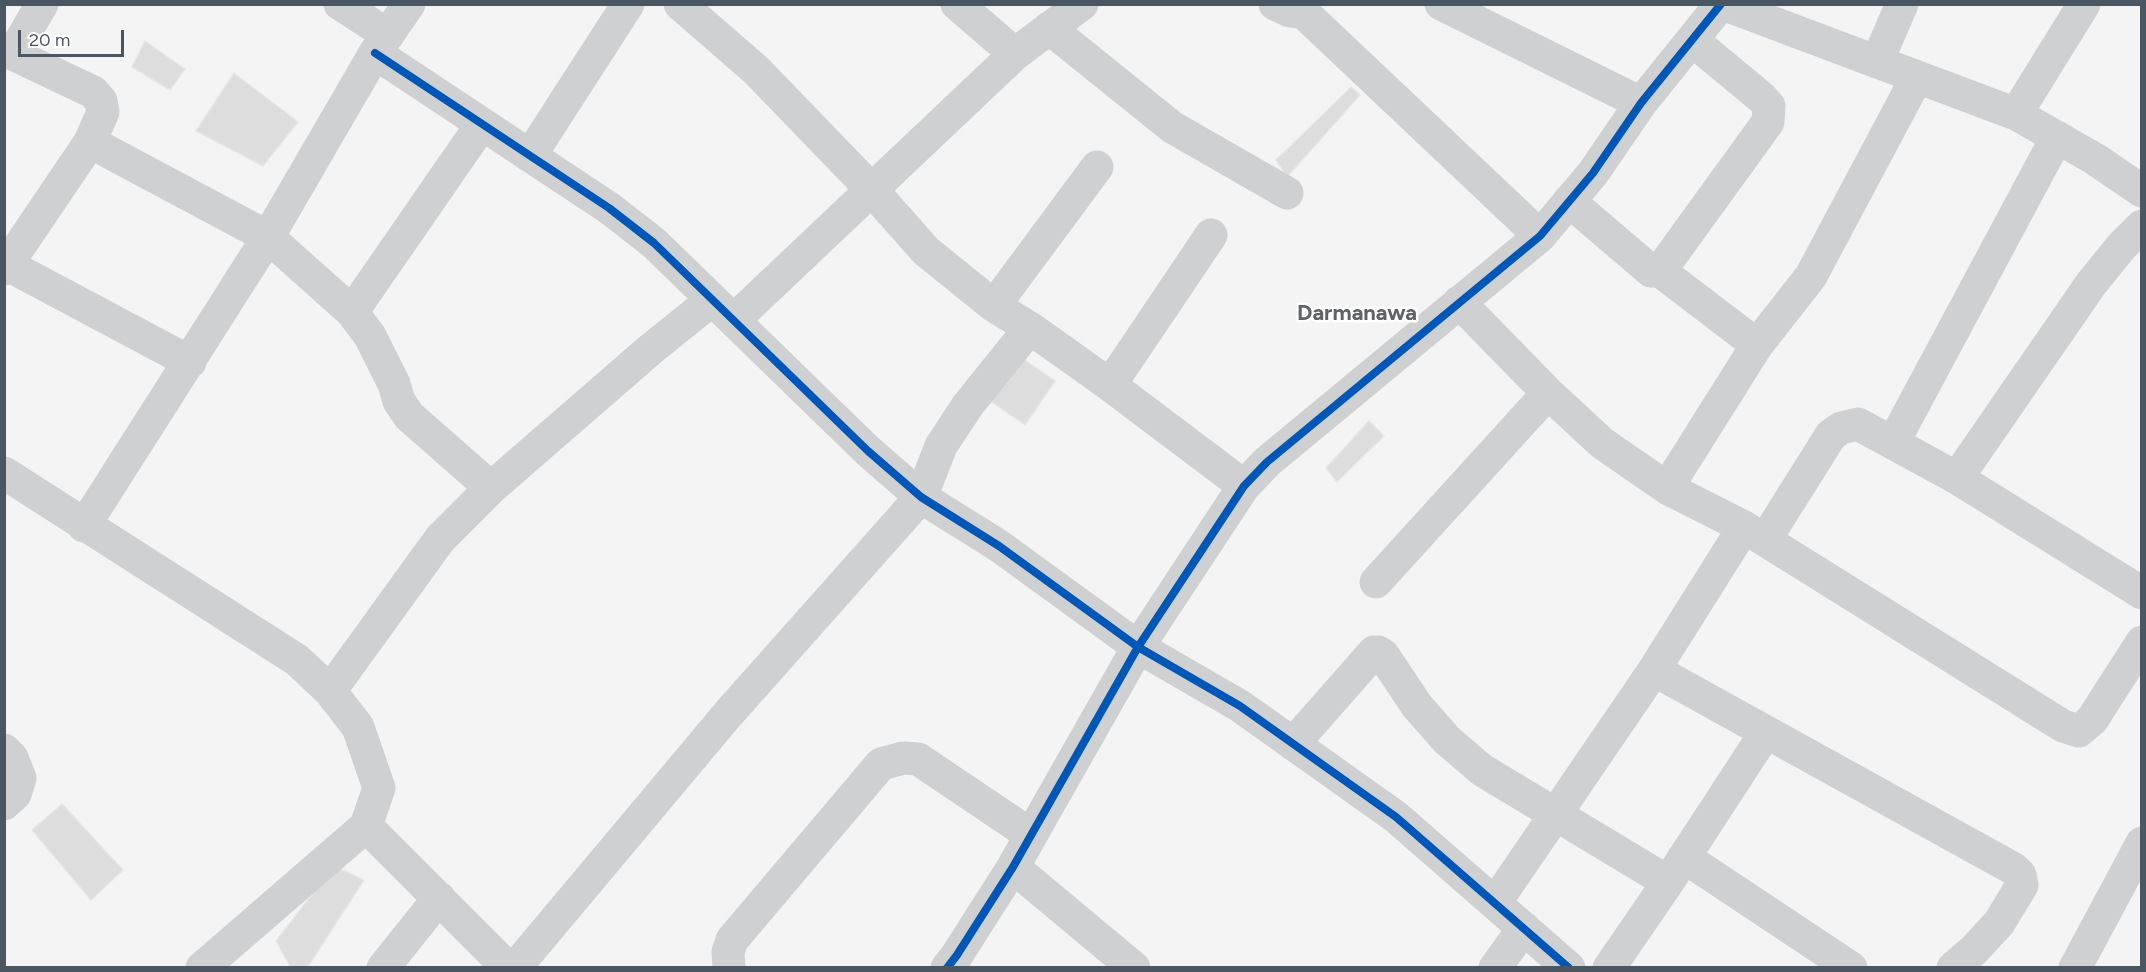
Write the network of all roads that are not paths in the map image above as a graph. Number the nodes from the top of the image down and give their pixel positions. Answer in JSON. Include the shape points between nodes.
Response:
{"nodes":[{"id":1,"x":42,"y":4,"type":"edge"},
{"id":2,"x":340,"y":4,"type":"edge"},
{"id":3,"x":409,"y":4,"type":"edge"},
{"id":4,"x":628,"y":4,"type":"edge"},
{"id":5,"x":680,"y":4,"type":"edge"},
{"id":6,"x":957,"y":4,"type":"edge"},
{"id":7,"x":1082,"y":4,"type":"edge"},
{"id":8,"x":1275,"y":4,"type":"edge"},
{"id":9,"x":1441,"y":4,"type":"edge"},
{"id":10,"x":1722,"y":4,"type":"edge"},
{"id":11,"x":1902,"y":4,"type":"edge"},
{"id":12,"x":2082,"y":5,"type":"edge"},
{"id":13,"x":1049,"y":28,"type":"junction"},
{"id":14,"x":1692,"y":40,"type":"junction"},
{"id":15,"x":381,"y":44,"type":"junction"},
{"id":16,"x":9,"y":52,"type":"edge"},
{"id":17,"x":1015,"y":54,"type":"junction"},
{"id":18,"x":1877,"y":62,"type":"junction"},
{"id":19,"x":1917,"y":77,"type":"junction"},
{"id":20,"x":1641,"y":103,"type":"junction"},
{"id":21,"x":2016,"y":114,"type":"junction"},
{"id":22,"x":482,"y":124,"type":"junction"},
{"id":23,"x":2057,"y":137,"type":"junction"},
{"id":24,"x":90,"y":142,"type":"junction"},
{"id":25,"x":530,"y":156,"type":"junction"},
{"id":26,"x":1097,"y":167,"type":"dead end"},
{"id":27,"x":871,"y":189,"type":"junction"},
{"id":28,"x":2142,"y":191,"type":"edge"},
{"id":29,"x":1287,"y":193,"type":"dead end"},
{"id":30,"x":1569,"y":201,"type":"junction"},
{"id":31,"x":2142,"y":225,"type":"edge"},
{"id":32,"x":1211,"y":235,"type":"dead end"},
{"id":33,"x":1540,"y":236,"type":"junction"},
{"id":34,"x":268,"y":237,"type":"junction"},
{"id":35,"x":5,"y":265,"type":"edge"},
{"id":36,"x":1660,"y":271,"type":"junction"},
{"id":37,"x":1459,"y":302,"type":"junction"},
{"id":38,"x":994,"y":306,"type":"junction"},
{"id":39,"x":723,"y":310,"type":"junction"},
{"id":40,"x":352,"y":312,"type":"junction"},
{"id":41,"x":1030,"y":328,"type":"junction"},
{"id":42,"x":1757,"y":345,"type":"junction"},
{"id":43,"x":190,"y":362,"type":"junction"},
{"id":44,"x":1110,"y":385,"type":"junction"},
{"id":45,"x":1548,"y":393,"type":"junction"},
{"id":46,"x":1893,"y":443,"type":"junction"},
{"id":47,"x":4,"y":473,"type":"edge"},
{"id":48,"x":1957,"y":478,"type":"junction"},
{"id":49,"x":1244,"y":486,"type":"junction"},
{"id":50,"x":491,"y":488,"type":"junction"},
{"id":51,"x":1667,"y":488,"type":"junction"},
{"id":52,"x":921,"y":497,"type":"junction"},
{"id":53,"x":84,"y":526,"type":"junction"},
{"id":54,"x":1754,"y":534,"type":"junction"},
{"id":55,"x":1376,"y":582,"type":"dead end"},
{"id":56,"x":2142,"y":593,"type":"edge"},
{"id":57,"x":2142,"y":642,"type":"edge"},
{"id":58,"x":1138,"y":647,"type":"junction"},
{"id":59,"x":1654,"y":670,"type":"junction"},
{"id":60,"x":330,"y":691,"type":"junction"},
{"id":61,"x":1766,"y":732,"type":"junction"},
{"id":62,"x":1293,"y":744,"type":"junction"},
{"id":63,"x":4,"y":750,"type":"edge"},
{"id":64,"x":4,"y":804,"type":"edge"},
{"id":65,"x":1554,"y":815,"type":"junction"},
{"id":66,"x":366,"y":826,"type":"junction"},
{"id":67,"x":1031,"y":835,"type":"junction"},
{"id":68,"x":2142,"y":843,"type":"edge"},
{"id":69,"x":1013,"y":867,"type":"junction"},
{"id":70,"x":1676,"y":869,"type":"junction"},
{"id":71,"x":439,"y":898,"type":"junction"},
{"id":72,"x":1495,"y":903,"type":"junction"},
{"id":73,"x":1524,"y":928,"type":"junction"},
{"id":74,"x":958,"y":963,"type":"edge"},
{"id":75,"x":202,"y":968,"type":"edge"},
{"id":76,"x":383,"y":968,"type":"edge"},
{"id":77,"x":508,"y":968,"type":"edge"},
{"id":78,"x":515,"y":968,"type":"edge"},
{"id":79,"x":729,"y":968,"type":"edge"},
{"id":80,"x":1134,"y":968,"type":"edge"},
{"id":81,"x":1495,"y":968,"type":"edge"},
{"id":82,"x":1569,"y":968,"type":"edge"},
{"id":83,"x":1609,"y":968,"type":"edge"},
{"id":84,"x":1851,"y":968,"type":"edge"},
{"id":85,"x":1953,"y":968,"type":"edge"},
{"id":86,"x":2075,"y":968,"type":"edge"}],
"edges":[{"from":1,"to":16,"type":"street"},
{"from":2,"to":15,"type":"street"},
{"from":3,"to":15,"type":"street"},
{"from":4,"to":25,"type":"street"},
{"from":5,"to":27,"type":"street","via":[[756,70]]},
{"from":6,"to":17,"type":"street"},
{"from":7,"to":13,"type":"street"},
{"from":8,"to":33,"type":"street","via":[[1304,13]]},
{"from":9,"to":20,"type":"street"},
{"from":10,"to":14,"type":"street"},
{"from":10,"to":18,"type":"street"},
{"from":11,"to":18,"type":"street"},
{"from":12,"to":21,"type":"street"},
{"from":13,"to":17,"type":"street"},
{"from":13,"to":29,"type":"street","via":[[1172,128]]},
{"from":14,"to":20,"type":"street"},
{"from":14,"to":36,"type":"street","via":[[1762,98],[1769,106],[1768,122]]},
{"from":15,"to":22,"type":"street"},
{"from":15,"to":34,"type":"street"},
{"from":16,"to":24,"type":"street","via":[[93,92],[101,101],[103,112]]},
{"from":17,"to":27,"type":"street"},
{"from":18,"to":19,"type":"street"},
{"from":19,"to":21,"type":"street"},
{"from":19,"to":42,"type":"street","via":[[1811,276]]},
{"from":20,"to":30,"type":"street"},
{"from":21,"to":23,"type":"street"},
{"from":22,"to":25,"type":"street"},
{"from":22,"to":40,"type":"street"},
{"from":23,"to":28,"type":"street"},
{"from":23,"to":46,"type":"street"},
{"from":24,"to":34,"type":"street"},
{"from":24,"to":35,"type":"street"},
{"from":25,"to":39,"type":"street","via":[[654,243]]},
{"from":26,"to":38,"type":"street"},
{"from":27,"to":38,"type":"street","via":[[926,251]]},
{"from":27,"to":39,"type":"street"},
{"from":30,"to":33,"type":"street"},
{"from":30,"to":36,"type":"street","via":[[1651,271]]},
{"from":31,"to":48,"type":"street","via":[[2091,284]]},
{"from":32,"to":44,"type":"street"},
{"from":33,"to":37,"type":"street"},
{"from":34,"to":40,"type":"street"},
{"from":34,"to":43,"type":"street"},
{"from":35,"to":43,"type":"street"},
{"from":36,"to":42,"type":"street"},
{"from":37,"to":45,"type":"street"},
{"from":37,"to":49,"type":"street","via":[[1267,462]]},
{"from":38,"to":41,"type":"street"},
{"from":39,"to":50,"type":"street","via":[[651,349]]},
{"from":39,"to":52,"type":"street","via":[[868,452]]},
{"from":40,"to":50,"type":"street","via":[[370,336],[409,416]]},
{"from":41,"to":44,"type":"street"},
{"from":41,"to":52,"type":"street","via":[[968,405],[941,446]]},
{"from":42,"to":51,"type":"street"},
{"from":43,"to":53,"type":"street"},
{"from":44,"to":49,"type":"street"},
{"from":45,"to":51,"type":"street","via":[[1602,443]]},
{"from":45,"to":55,"type":"street"},
{"from":46,"to":48,"type":"street"},
{"from":46,"to":54,"type":"street","via":[[1858,424],[1841,428],[1831,435]]},
{"from":47,"to":53,"type":"street"},
{"from":48,"to":56,"type":"street"},
{"from":49,"to":58,"type":"street"},
{"from":50,"to":60,"type":"street","via":[[440,539]]},
{"from":51,"to":54,"type":"street"},
{"from":52,"to":58,"type":"street","via":[[999,546]]},
{"from":52,"to":78,"type":"street","via":[[728,714]]},
{"from":53,"to":60,"type":"street","via":[[297,660]]},
{"from":54,"to":57,"type":"street","via":[[2063,726],[2079,730],[2092,720]]},
{"from":54,"to":59,"type":"street"},
{"from":58,"to":62,"type":"street","via":[[1240,706]]},
{"from":58,"to":67,"type":"street"},
{"from":59,"to":61,"type":"street"},
{"from":59,"to":65,"type":"street"},
{"from":60,"to":66,"type":"street","via":[[358,728],[379,788]]},
{"from":61,"to":70,"type":"street"},
{"from":61,"to":85,"type":"street","via":[[2020,875],[2022,885],[1999,923]]},
{"from":62,"to":65,"type":"street","via":[[1378,652],[1447,740],[1482,770]]},
{"from":62,"to":72,"type":"street","via":[[1396,817]]},
{"from":63,"to":64,"type":"street","via":[[20,778],[15,794]]},
{"from":65,"to":70,"type":"street"},
{"from":65,"to":72,"type":"street"},
{"from":66,"to":71,"type":"street"},
{"from":66,"to":75,"type":"street"},
{"from":67,"to":69,"type":"street"},
{"from":67,"to":79,"type":"street","via":[[918,759],[881,764],[732,940]]},
{"from":68,"to":86,"type":"street"},
{"from":69,"to":74,"type":"street"},
{"from":69,"to":80,"type":"street"},
{"from":70,"to":83,"type":"street"},
{"from":70,"to":84,"type":"street"},
{"from":71,"to":76,"type":"street"},
{"from":71,"to":77,"type":"street"},
{"from":72,"to":73,"type":"street"},
{"from":73,"to":81,"type":"street"},
{"from":73,"to":82,"type":"street"}]}
